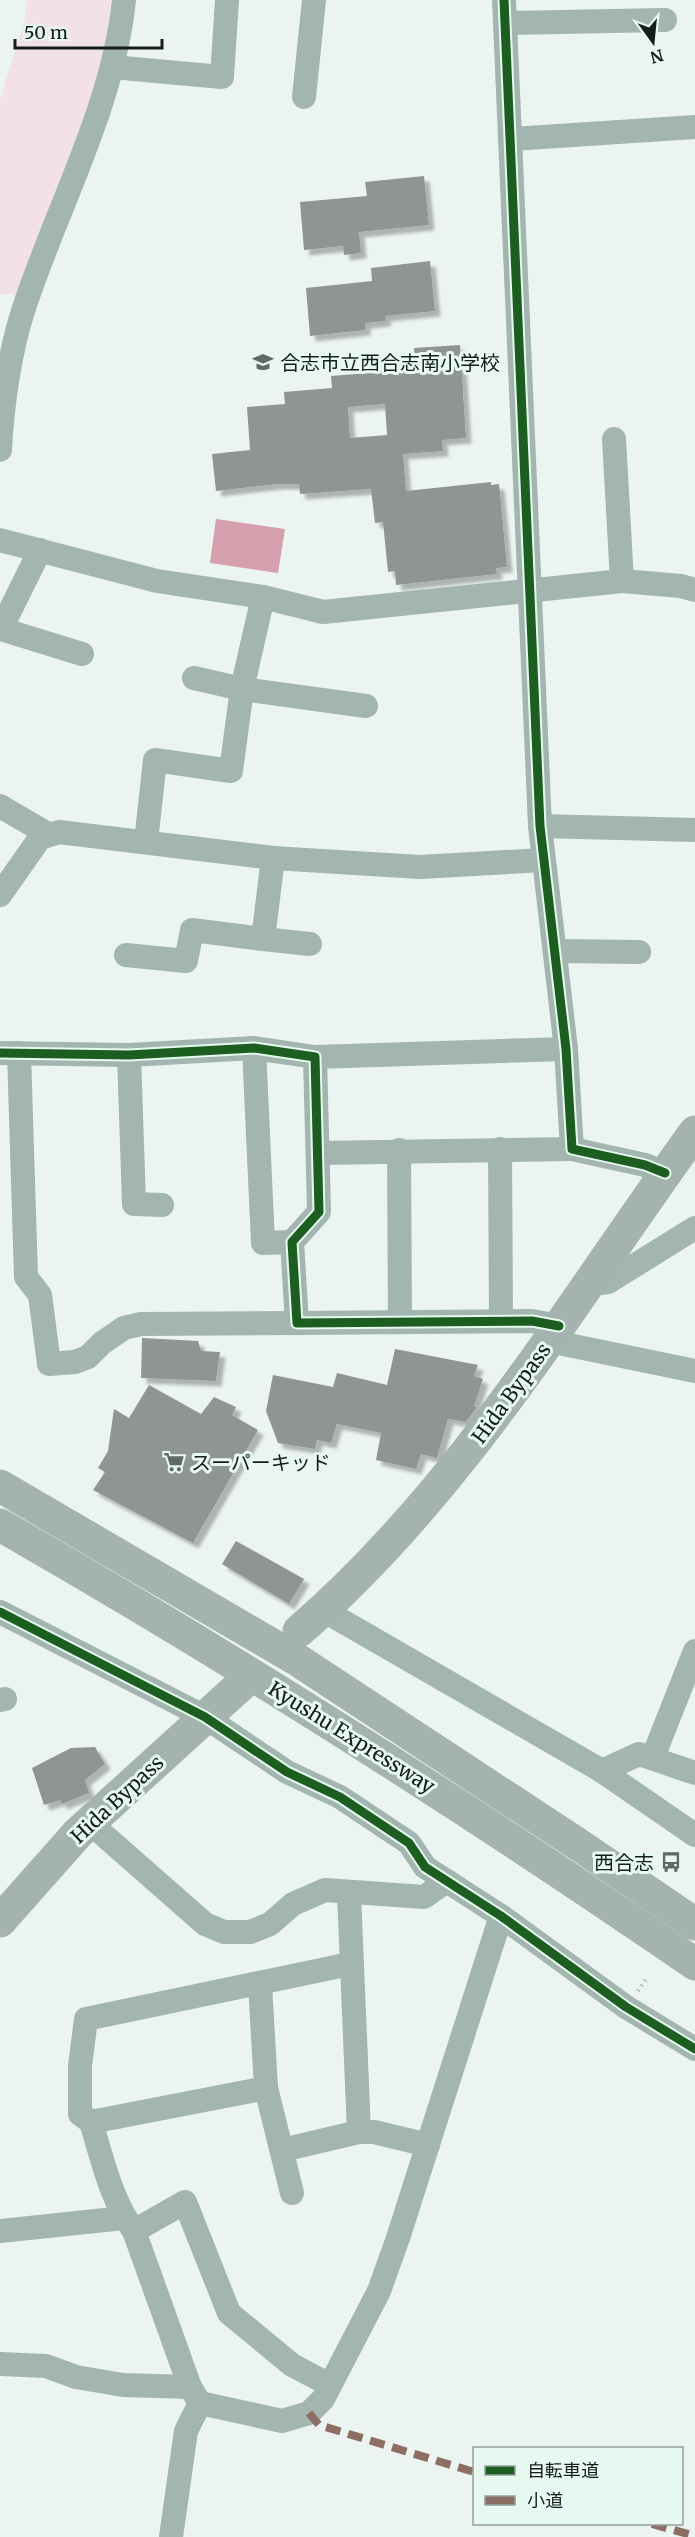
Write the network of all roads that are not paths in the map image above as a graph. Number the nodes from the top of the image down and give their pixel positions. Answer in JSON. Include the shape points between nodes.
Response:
{"nodes":[{"id":1,"x":124,"y":0,"type":"edge"},
{"id":2,"x":227,"y":0,"type":"edge"},
{"id":3,"x":314,"y":0,"type":"edge"},
{"id":4,"x":505,"y":11,"type":"edge"},
{"id":5,"x":665,"y":20,"type":"dead end"},
{"id":6,"x":112,"y":67,"type":"junction"},
{"id":7,"x":304,"y":97,"type":"dead end"},
{"id":8,"x":695,"y":127,"type":"edge"},
{"id":9,"x":512,"y":139,"type":"junction"},
{"id":10,"x":614,"y":439,"type":"dead end"},
{"id":11,"x":0,"y":450,"type":"edge"},
{"id":12,"x":0,"y":540,"type":"edge"},
{"id":13,"x":40,"y":550,"type":"junction"},
{"id":14,"x":622,"y":581,"type":"junction"},
{"id":15,"x":529,"y":590,"type":"junction"},
{"id":16,"x":695,"y":590,"type":"edge"},
{"id":17,"x":263,"y":597,"type":"junction"},
{"id":18,"x":82,"y":654,"type":"dead end"},
{"id":19,"x":194,"y":678,"type":"dead end"},
{"id":20,"x":242,"y":689,"type":"junction"},
{"id":21,"x":366,"y":706,"type":"dead end"},
{"id":22,"x":0,"y":806,"type":"edge"},
{"id":23,"x":540,"y":826,"type":"junction"},
{"id":24,"x":695,"y":830,"type":"edge"},
{"id":25,"x":48,"y":834,"type":"junction"},
{"id":26,"x":146,"y":842,"type":"junction"},
{"id":27,"x":273,"y":858,"type":"junction"},
{"id":28,"x":543,"y":860,"type":"junction"},
{"id":29,"x":0,"y":895,"type":"edge"},
{"id":30,"x":263,"y":939,"type":"junction"},
{"id":31,"x":309,"y":944,"type":"dead end"},
{"id":32,"x":555,"y":951,"type":"junction"},
{"id":33,"x":639,"y":952,"type":"dead end"},
{"id":34,"x":126,"y":955,"type":"dead end"},
{"id":35,"x":254,"y":1048,"type":"junction"},
{"id":36,"x":567,"y":1049,"type":"junction"},
{"id":37,"x":10,"y":1053,"type":"edge"},
{"id":38,"x":129,"y":1054,"type":"junction"},
{"id":39,"x":315,"y":1058,"type":"junction"},
{"id":40,"x":695,"y":1132,"type":"edge"},
{"id":41,"x":500,"y":1149,"type":"junction"},
{"id":42,"x":572,"y":1149,"type":"junction"},
{"id":43,"x":399,"y":1150,"type":"junction"},
{"id":44,"x":319,"y":1153,"type":"junction"},
{"id":45,"x":665,"y":1173,"type":"junction"},
{"id":46,"x":162,"y":1205,"type":"dead end"},
{"id":47,"x":695,"y":1228,"type":"edge"},
{"id":48,"x":292,"y":1242,"type":"junction"},
{"id":49,"x":587,"y":1285,"type":"junction"},
{"id":50,"x":400,"y":1321,"type":"junction"},
{"id":51,"x":501,"y":1321,"type":"junction"},
{"id":52,"x":297,"y":1323,"type":"junction"},
{"id":53,"x":554,"y":1333,"type":"junction"},
{"id":54,"x":695,"y":1371,"type":"edge"},
{"id":55,"x":0,"y":1486,"type":"edge"},
{"id":56,"x":0,"y":1525,"type":"edge"},
{"id":57,"x":0,"y":1612,"type":"edge"},
{"id":58,"x":311,"y":1621,"type":"joint"},
{"id":59,"x":695,"y":1651,"type":"edge"},
{"id":60,"x":242,"y":1684,"type":"dead end"},
{"id":61,"x":205,"y":1717,"type":"junction"},
{"id":62,"x":653,"y":1757,"type":"junction"},
{"id":63,"x":602,"y":1771,"type":"junction"},
{"id":64,"x":695,"y":1773,"type":"edge"},
{"id":65,"x":90,"y":1823,"type":"junction"},
{"id":66,"x":695,"y":1835,"type":"edge"},
{"id":67,"x":447,"y":1881,"type":"junction"},
{"id":68,"x":349,"y":1894,"type":"junction"},
{"id":69,"x":501,"y":1916,"type":"junction"},
{"id":70,"x":0,"y":1920,"type":"edge"},
{"id":71,"x":695,"y":1924,"type":"edge"},
{"id":72,"x":350,"y":1964,"type":"junction"},
{"id":73,"x":695,"y":1964,"type":"edge"},
{"id":74,"x":260,"y":1984,"type":"junction"},
{"id":75,"x":695,"y":2049,"type":"edge"},
{"id":76,"x":266,"y":2088,"type":"junction"},
{"id":77,"x":91,"y":2122,"type":"junction"},
{"id":78,"x":359,"y":2132,"type":"junction"},
{"id":79,"x":428,"y":2145,"type":"junction"},
{"id":80,"x":282,"y":2150,"type":"junction"},
{"id":81,"x":292,"y":2193,"type":"dead end"},
{"id":82,"x":129,"y":2224,"type":"junction"},
{"id":83,"x":0,"y":2231,"type":"edge"},
{"id":84,"x":0,"y":2364,"type":"edge"},
{"id":85,"x":330,"y":2385,"type":"junction"},
{"id":86,"x":195,"y":2395,"type":"junction"},
{"id":87,"x":171,"y":2537,"type":"edge"}],
"edges":[{"from":1,"to":6,"type":"street"},
{"from":2,"to":6,"type":"street","via":[[222,77]]},
{"from":3,"to":7,"type":"street"},
{"from":4,"to":5,"type":"street"},
{"from":4,"to":9,"type":"street"},
{"from":6,"to":11,"type":"street","via":[[69,194],[22,312],[2,414]]},
{"from":8,"to":9,"type":"street"},
{"from":9,"to":15,"type":"street"},
{"from":10,"to":14,"type":"street"},
{"from":12,"to":13,"type":"street"},
{"from":13,"to":17,"type":"street","via":[[158,581]]},
{"from":13,"to":18,"type":"street","via":[[1,629]]},
{"from":14,"to":15,"type":"street"},
{"from":14,"to":16,"type":"street"},
{"from":15,"to":17,"type":"street","via":[[323,612]]},
{"from":15,"to":23,"type":"street"},
{"from":17,"to":20,"type":"street"},
{"from":19,"to":20,"type":"street"},
{"from":20,"to":21,"type":"street"},
{"from":20,"to":26,"type":"street","via":[[231,771],[155,760]]},
{"from":22,"to":25,"type":"street"},
{"from":23,"to":24,"type":"street"},
{"from":23,"to":28,"type":"street"},
{"from":25,"to":26,"type":"street"},
{"from":25,"to":29,"type":"street","via":[[33,845]]},
{"from":26,"to":27,"type":"street"},
{"from":27,"to":28,"type":"street","via":[[420,867]]},
{"from":27,"to":30,"type":"street"},
{"from":28,"to":32,"type":"street"},
{"from":30,"to":31,"type":"street"},
{"from":30,"to":34,"type":"street","via":[[192,930],[186,961]]},
{"from":32,"to":33,"type":"street"},
{"from":32,"to":36,"type":"street"},
{"from":35,"to":38,"type":"street"},
{"from":35,"to":39,"type":"street"},
{"from":35,"to":48,"type":"street","via":[[263,1242]]},
{"from":36,"to":39,"type":"street"},
{"from":36,"to":42,"type":"street"},
{"from":37,"to":38,"type":"street"},
{"from":37,"to":52,"type":"street","via":[[26,1276],[40,1295],[49,1364],[88,1357],[124,1328],[141,1324]]},
{"from":38,"to":46,"type":"street","via":[[134,1204]]},
{"from":39,"to":44,"type":"street"},
{"from":40,"to":45,"type":"highway","name":"Hida Bypass"},
{"from":41,"to":42,"type":"street"},
{"from":41,"to":43,"type":"street"},
{"from":41,"to":51,"type":"street"},
{"from":42,"to":45,"type":"street"},
{"from":43,"to":44,"type":"street"},
{"from":43,"to":50,"type":"street"},
{"from":44,"to":48,"type":"street","via":[[319,1212]]},
{"from":45,"to":49,"type":"highway","name":"Hida Bypass"},
{"from":47,"to":49,"type":"street","via":[[608,1282]]},
{"from":48,"to":52,"type":"street"},
{"from":49,"to":53,"type":"highway","name":"Hida Bypass"},
{"from":50,"to":51,"type":"street"},
{"from":50,"to":52,"type":"street"},
{"from":51,"to":53,"type":"street","via":[[532,1321]]},
{"from":53,"to":54,"type":"street"},
{"from":53,"to":58,"type":"highway","name":"Hida Bypass","via":[[454,1470],[400,1532]]},
{"from":55,"to":71,"type":"highway","name":"Kyushu Expressway","via":[[296,1659]]},
{"from":56,"to":73,"type":"highway","name":"Kyushu Expressway","via":[[153,1613],[431,1786]]},
{"from":57,"to":61,"type":"street"},
{"from":58,"to":63,"type":"street"},
{"from":59,"to":62,"type":"street"},
{"from":60,"to":61,"type":"highway","name":"Hida Bypass"},
{"from":61,"to":65,"type":"highway","name":"Hida Bypass"},
{"from":61,"to":67,"type":"street","via":[[287,1772],[340,1797],[409,1843],[424,1867]]},
{"from":62,"to":63,"type":"street","via":[[639,1754]]},
{"from":62,"to":64,"type":"street"},
{"from":63,"to":66,"type":"street"},
{"from":65,"to":68,"type":"street","via":[[205,1923],[224,1932],[250,1932],[270,1924],[293,1904],[325,1890]]},
{"from":65,"to":70,"type":"highway","name":"Hida Bypass"},
{"from":67,"to":68,"type":"street","via":[[424,1897]]},
{"from":67,"to":69,"type":"street"},
{"from":68,"to":72,"type":"street"},
{"from":69,"to":75,"type":"street","via":[[626,2007]]},
{"from":69,"to":79,"type":"street"},
{"from":72,"to":74,"type":"street"},
{"from":72,"to":78,"type":"street"},
{"from":74,"to":76,"type":"street"},
{"from":74,"to":77,"type":"street","via":[[86,2019],[80,2066],[80,2114]]},
{"from":76,"to":77,"type":"street"},
{"from":76,"to":80,"type":"street"},
{"from":77,"to":82,"type":"street","via":[[104,2167]]},
{"from":78,"to":79,"type":"street"},
{"from":78,"to":80,"type":"street"},
{"from":79,"to":85,"type":"street","via":[[379,2291]]},
{"from":80,"to":81,"type":"street"},
{"from":82,"to":83,"type":"street"},
{"from":82,"to":85,"type":"street","via":[[185,2202],[229,2313],[292,2365]]},
{"from":82,"to":86,"type":"street"},
{"from":84,"to":86,"type":"street","via":[[46,2366],[76,2377]]},
{"from":85,"to":86,"type":"street","via":[[309,2413],[282,2421]]},
{"from":86,"to":87,"type":"street"}]}
